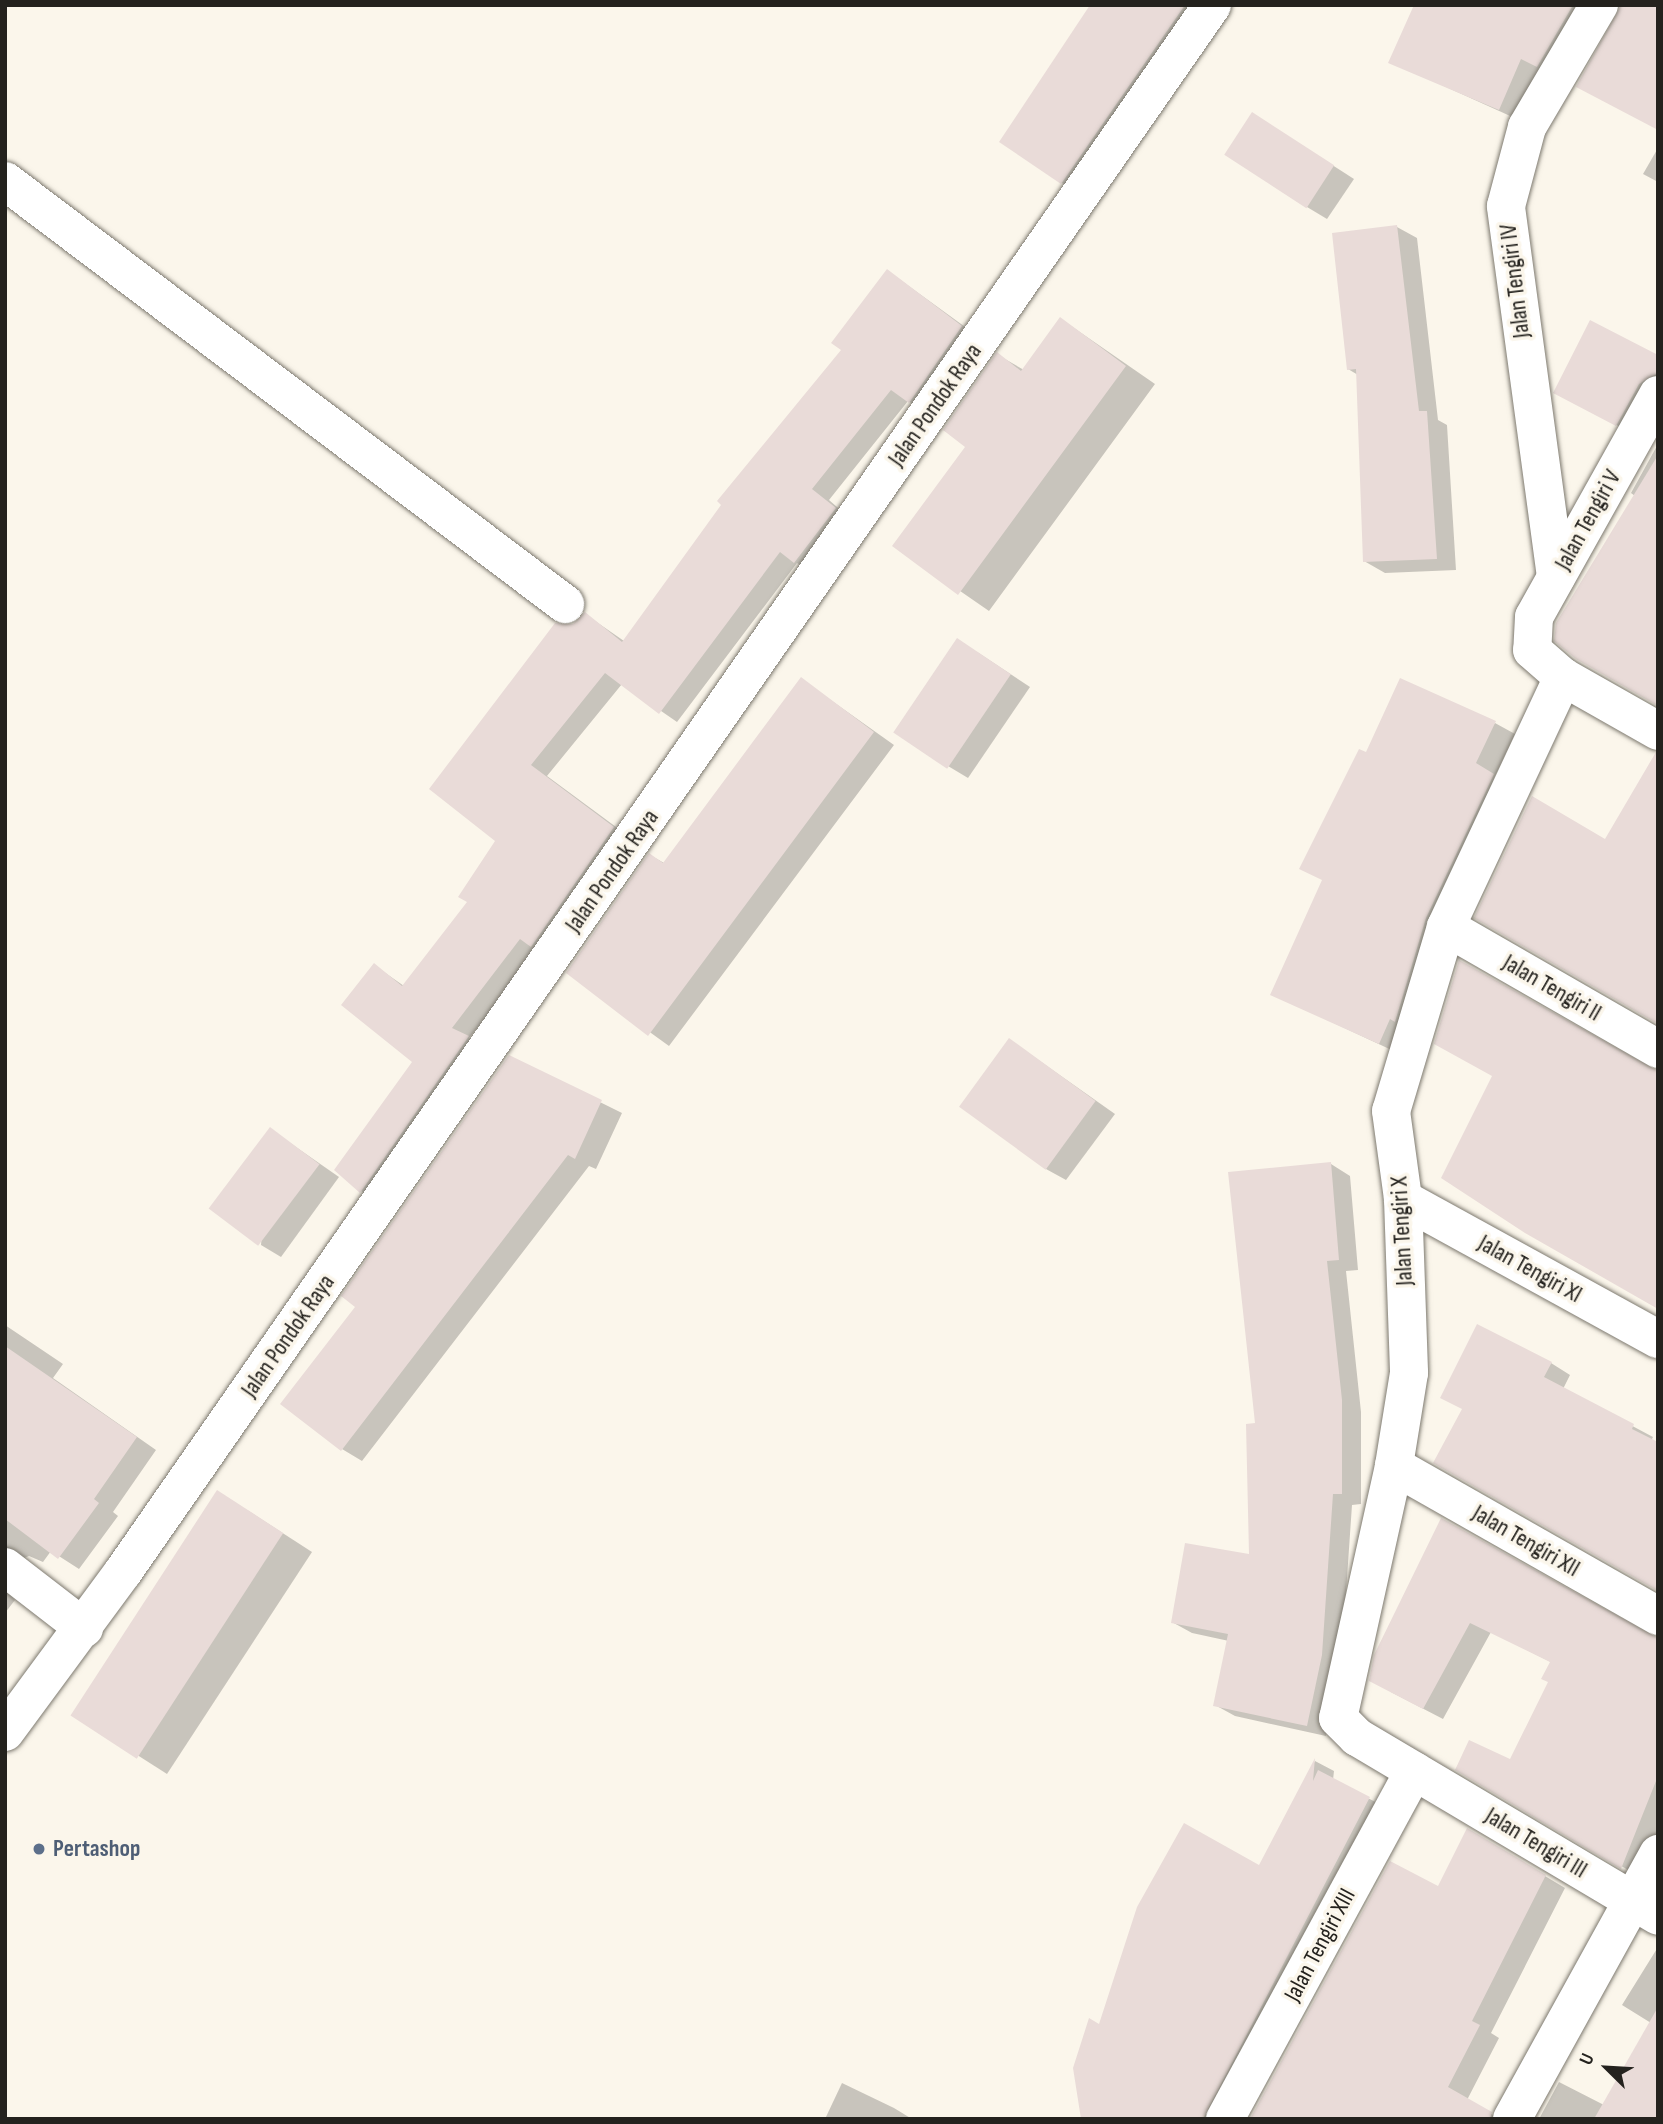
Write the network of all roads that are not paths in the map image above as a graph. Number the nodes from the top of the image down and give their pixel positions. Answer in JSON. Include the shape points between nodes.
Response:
{"nodes":[{"id":1,"x":1212,"y":5,"type":"edge"},
{"id":2,"x":1599,"y":5,"type":"edge"},
{"id":3,"x":5,"y":181,"type":"edge"},
{"id":4,"x":1658,"y":395,"type":"edge"},
{"id":5,"x":1556,"y":577,"type":"junction"},
{"id":6,"x":565,"y":604,"type":"dead end"},
{"id":7,"x":1563,"y":677,"type":"junction"},
{"id":8,"x":1658,"y":731,"type":"edge"},
{"id":9,"x":1446,"y":927,"type":"junction"},
{"id":10,"x":1658,"y":1049,"type":"edge"},
{"id":11,"x":1403,"y":1199,"type":"junction"},
{"id":12,"x":1658,"y":1339,"type":"edge"},
{"id":13,"x":1394,"y":1466,"type":"junction"},
{"id":14,"x":5,"y":1567,"type":"edge"},
{"id":15,"x":1658,"y":1616,"type":"edge"},
{"id":16,"x":84,"y":1628,"type":"junction"},
{"id":17,"x":5,"y":1732,"type":"edge"},
{"id":18,"x":1414,"y":1771,"type":"junction"},
{"id":19,"x":1658,"y":1854,"type":"edge"},
{"id":20,"x":1645,"y":1908,"type":"edge"},
{"id":21,"x":1226,"y":2119,"type":"edge"},
{"id":22,"x":1512,"y":2119,"type":"edge"}],
"edges":[{"from":1,"to":16,"type":"street","name":"Jalan Pondok Raya"},
{"from":2,"to":5,"type":"street","name":"Jalan Tengiri IV","via":[[1527,127],[1506,206]]},
{"from":3,"to":6,"type":"street"},
{"from":4,"to":5,"type":"street","name":"Jalan Tengiri V"},
{"from":5,"to":7,"type":"street","name":"Jalan Tengiri V","via":[[1534,617],[1532,650]]},
{"from":7,"to":8,"type":"street"},
{"from":7,"to":9,"type":"street","name":"Jalan Tengiri X"},
{"from":9,"to":10,"type":"street","name":"Jalan Tengiri II"},
{"from":9,"to":11,"type":"street","name":"Jalan Tengiri X","via":[[1391,1111]]},
{"from":11,"to":12,"type":"street","name":"Jalan Tengiri XI"},
{"from":11,"to":13,"type":"street","name":"Jalan Tengiri X","via":[[1409,1373]]},
{"from":13,"to":15,"type":"street","name":"Jalan Tengiri XII"},
{"from":13,"to":18,"type":"street","name":"Jalan Tengiri X","via":[[1338,1718],[1357,1737]]},
{"from":14,"to":16,"type":"street"},
{"from":16,"to":17,"type":"street","name":"Jalan Pondok Raya"},
{"from":18,"to":20,"type":"street","name":"Jalan Tengiri III"},
{"from":18,"to":21,"type":"street","name":"Jalan Tengiri XIII"},
{"from":19,"to":20,"type":"street"},
{"from":20,"to":22,"type":"street"}]}
